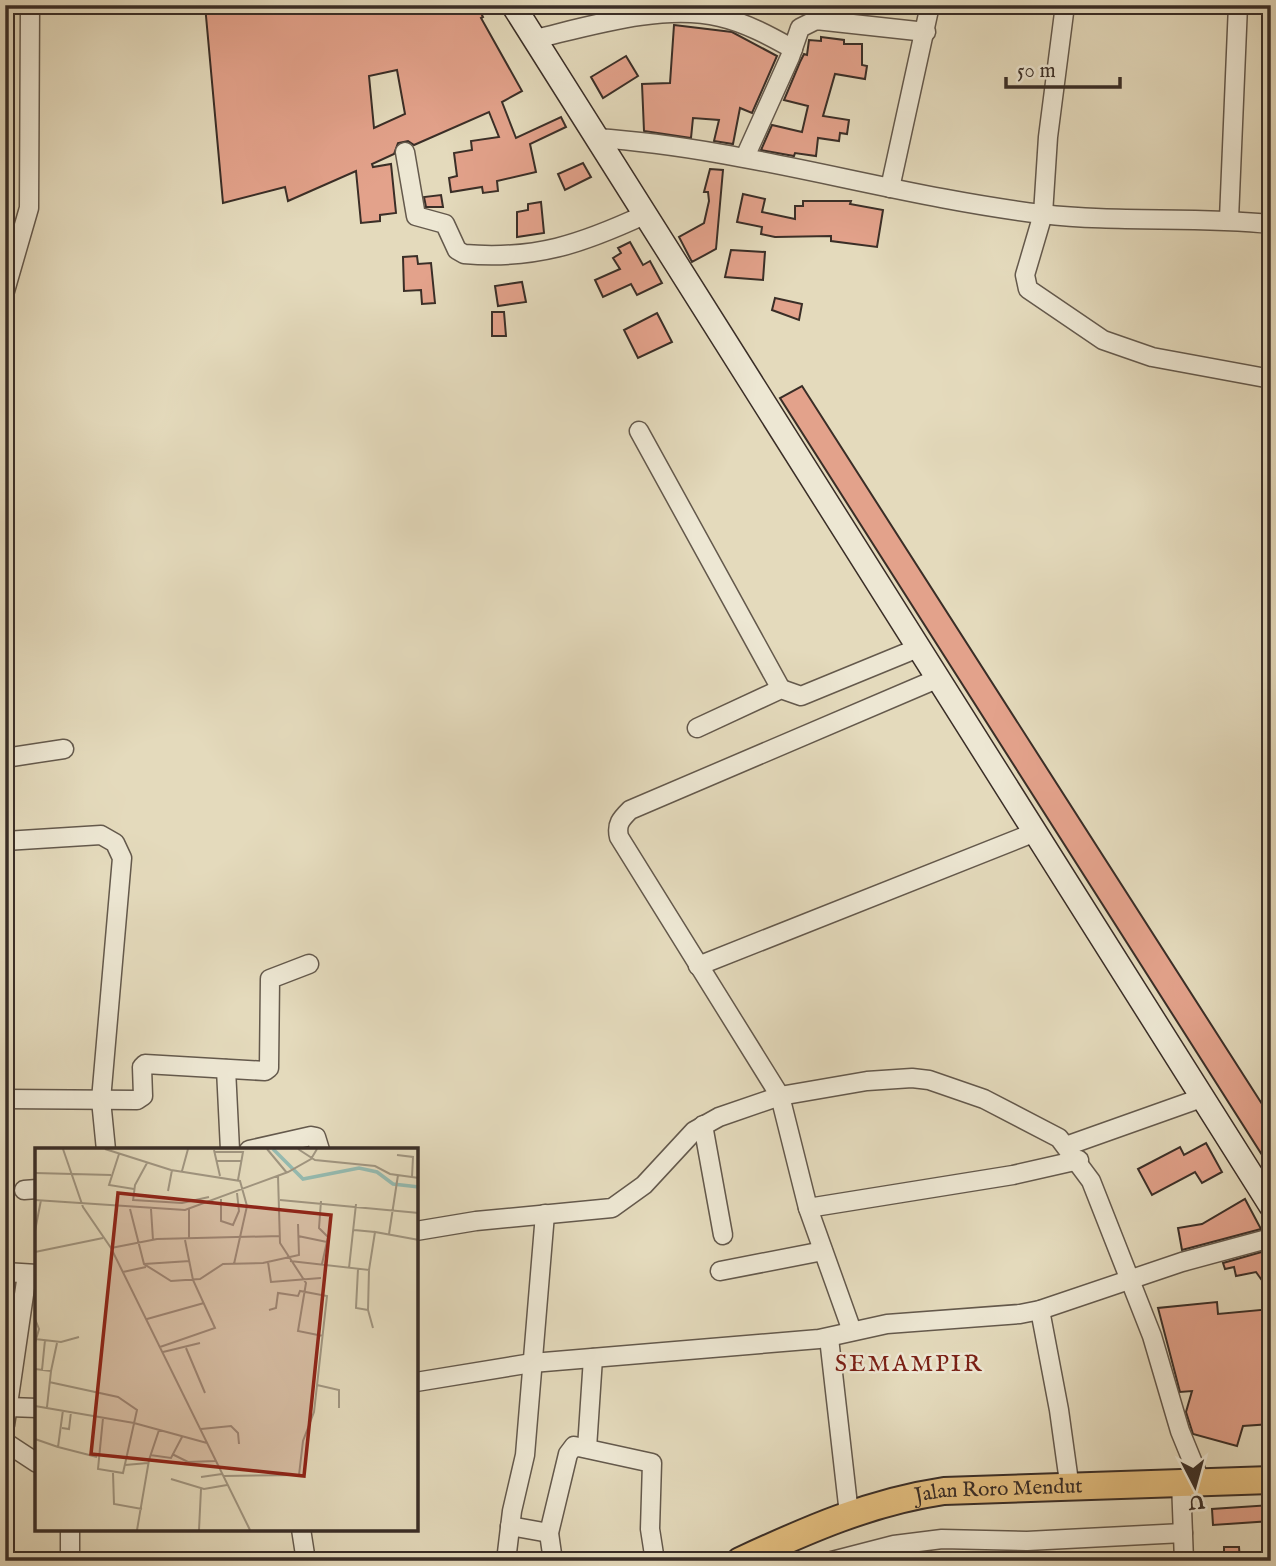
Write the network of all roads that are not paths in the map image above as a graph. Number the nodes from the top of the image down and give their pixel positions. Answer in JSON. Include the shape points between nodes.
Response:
{"nodes":[{"id":1,"x":30,"y":5,"type":"edge"},
{"id":2,"x":513,"y":5,"type":"edge"},
{"id":3,"x":930,"y":5,"type":"edge"},
{"id":4,"x":1065,"y":5,"type":"edge"},
{"id":5,"x":1238,"y":5,"type":"edge"},
{"id":6,"x":682,"y":9,"type":"edge"},
{"id":7,"x":926,"y":32,"type":"junction"},
{"id":8,"x":535,"y":39,"type":"junction"},
{"id":9,"x":793,"y":49,"type":"junction"},
{"id":10,"x":596,"y":138,"type":"junction"},
{"id":11,"x":405,"y":152,"type":"dead end"},
{"id":12,"x":745,"y":158,"type":"junction"},
{"id":13,"x":890,"y":188,"type":"junction"},
{"id":14,"x":1043,"y":214,"type":"junction"},
{"id":15,"x":644,"y":215,"type":"junction"},
{"id":16,"x":1229,"y":219,"type":"junction"},
{"id":17,"x":1271,"y":224,"type":"edge"},
{"id":18,"x":5,"y":291,"type":"edge"},
{"id":19,"x":1271,"y":379,"type":"edge"},
{"id":20,"x":639,"y":431,"type":"dead end"},
{"id":21,"x":918,"y":648,"type":"junction"},
{"id":22,"x":939,"y":678,"type":"junction"},
{"id":23,"x":781,"y":689,"type":"junction"},
{"id":24,"x":697,"y":728,"type":"dead end"},
{"id":25,"x":64,"y":749,"type":"dead end"},
{"id":26,"x":5,"y":758,"type":"edge"},
{"id":27,"x":1033,"y":833,"type":"junction"},
{"id":28,"x":5,"y":841,"type":"edge"},
{"id":29,"x":309,"y":964,"type":"dead end"},
{"id":30,"x":698,"y":966,"type":"junction"},
{"id":31,"x":226,"y":1069,"type":"junction"},
{"id":32,"x":780,"y":1096,"type":"junction"},
{"id":33,"x":1204,"y":1097,"type":"junction"},
{"id":34,"x":5,"y":1099,"type":"edge"},
{"id":35,"x":101,"y":1100,"type":"junction"},
{"id":36,"x":703,"y":1125,"type":"junction"},
{"id":37,"x":1066,"y":1146,"type":"junction"},
{"id":38,"x":106,"y":1148,"type":"edge"},
{"id":39,"x":230,"y":1148,"type":"edge"},
{"id":40,"x":258,"y":1148,"type":"edge"},
{"id":41,"x":319,"y":1148,"type":"edge"},
{"id":42,"x":1079,"y":1160,"type":"junction"},
{"id":43,"x":1271,"y":1206,"type":"edge"},
{"id":44,"x":808,"y":1208,"type":"junction"},
{"id":45,"x":544,"y":1214,"type":"junction"},
{"id":46,"x":418,"y":1231,"type":"edge"},
{"id":47,"x":723,"y":1235,"type":"dead end"},
{"id":48,"x":1271,"y":1238,"type":"edge"},
{"id":49,"x":823,"y":1251,"type":"junction"},
{"id":50,"x":720,"y":1271,"type":"dead end"},
{"id":51,"x":5,"y":1272,"type":"edge"},
{"id":52,"x":32,"y":1274,"type":"edge"},
{"id":53,"x":1128,"y":1280,"type":"junction"},
{"id":54,"x":1040,"y":1310,"type":"junction"},
{"id":55,"x":852,"y":1331,"type":"junction"},
{"id":56,"x":829,"y":1338,"type":"junction"},
{"id":57,"x":593,"y":1358,"type":"junction"},
{"id":58,"x":532,"y":1363,"type":"junction"},
{"id":59,"x":418,"y":1382,"type":"edge"},
{"id":60,"x":9,"y":1406,"type":"junction"},
{"id":61,"x":35,"y":1408,"type":"edge"},
{"id":62,"x":5,"y":1425,"type":"edge"},
{"id":63,"x":5,"y":1442,"type":"edge"},
{"id":64,"x":587,"y":1448,"type":"junction"},
{"id":65,"x":35,"y":1462,"type":"edge"},
{"id":66,"x":1271,"y":1480,"type":"edge"},
{"id":67,"x":1190,"y":1481,"type":"junction"},
{"id":68,"x":1070,"y":1489,"type":"junction"},
{"id":69,"x":849,"y":1514,"type":"junction"},
{"id":70,"x":1183,"y":1524,"type":"junction"},
{"id":71,"x":510,"y":1526,"type":"junction"},
{"id":72,"x":69,"y":1531,"type":"edge"},
{"id":73,"x":302,"y":1531,"type":"edge"},
{"id":74,"x":549,"y":1533,"type":"junction"},
{"id":75,"x":70,"y":1561,"type":"edge"},
{"id":76,"x":306,"y":1561,"type":"edge"},
{"id":77,"x":506,"y":1561,"type":"edge"},
{"id":78,"x":553,"y":1561,"type":"edge"},
{"id":79,"x":655,"y":1561,"type":"edge"},
{"id":80,"x":740,"y":1561,"type":"edge"},
{"id":81,"x":832,"y":1561,"type":"edge"},
{"id":82,"x":1184,"y":1561,"type":"edge"}],
"edges":[{"from":1,"to":18,"type":"street","via":[[29,208]]},
{"from":2,"to":8,"type":"main road"},
{"from":3,"to":7,"type":"street"},
{"from":4,"to":14,"type":"street"},
{"from":5,"to":16,"type":"street"},
{"from":6,"to":8,"type":"street"},
{"from":6,"to":9,"type":"street","via":[[722,17]]},
{"from":7,"to":9,"type":"street","via":[[816,20],[800,28]]},
{"from":7,"to":13,"type":"street"},
{"from":8,"to":10,"type":"main road"},
{"from":9,"to":12,"type":"street"},
{"from":10,"to":12,"type":"street"},
{"from":10,"to":15,"type":"main road"},
{"from":11,"to":15,"type":"street","via":[[416,216],[445,224],[457,250],[464,254],[541,252],[585,242]]},
{"from":12,"to":13,"type":"street"},
{"from":13,"to":14,"type":"street"},
{"from":14,"to":16,"type":"street"},
{"from":14,"to":19,"type":"street","via":[[1027,263],[1028,289],[1103,340],[1152,357]]},
{"from":15,"to":21,"type":"main road"},
{"from":16,"to":17,"type":"street"},
{"from":20,"to":23,"type":"street"},
{"from":21,"to":22,"type":"main road"},
{"from":21,"to":23,"type":"street","via":[[801,696]]},
{"from":22,"to":27,"type":"main road"},
{"from":22,"to":30,"type":"street","via":[[630,810],[619,821],[620,837]]},
{"from":23,"to":24,"type":"street"},
{"from":25,"to":26,"type":"street"},
{"from":27,"to":30,"type":"street"},
{"from":27,"to":33,"type":"main road"},
{"from":28,"to":35,"type":"street","via":[[101,835],[115,843],[122,858]]},
{"from":29,"to":31,"type":"street","via":[[270,979],[268,1068]]},
{"from":30,"to":32,"type":"street"},
{"from":31,"to":35,"type":"street","via":[[145,1064],[141,1099]]},
{"from":31,"to":39,"type":"street"},
{"from":32,"to":36,"type":"street","via":[[737,1108]]},
{"from":32,"to":37,"type":"street","via":[[867,1080],[929,1080],[1041,1126]]},
{"from":32,"to":44,"type":"street"},
{"from":33,"to":37,"type":"street"},
{"from":33,"to":43,"type":"main road"},
{"from":34,"to":35,"type":"street"},
{"from":35,"to":38,"type":"street"},
{"from":36,"to":45,"type":"street","via":[[622,1204],[600,1211]]},
{"from":36,"to":47,"type":"street"},
{"from":37,"to":42,"type":"street"},
{"from":40,"to":41,"type":"street","via":[[311,1136],[316,1137]]},
{"from":42,"to":44,"type":"street"},
{"from":42,"to":53,"type":"street"},
{"from":44,"to":49,"type":"street"},
{"from":45,"to":46,"type":"street"},
{"from":45,"to":58,"type":"street"},
{"from":48,"to":53,"type":"street"},
{"from":49,"to":50,"type":"street"},
{"from":49,"to":55,"type":"street"},
{"from":51,"to":52,"type":"street"},
{"from":52,"to":60,"type":"street"},
{"from":53,"to":54,"type":"street"},
{"from":53,"to":67,"type":"street","via":[[1152,1336],[1181,1431]]},
{"from":54,"to":55,"type":"street"},
{"from":54,"to":68,"type":"street"},
{"from":55,"to":56,"type":"street"},
{"from":56,"to":57,"type":"street"},
{"from":56,"to":69,"type":"street"},
{"from":57,"to":58,"type":"street"},
{"from":57,"to":64,"type":"street"},
{"from":58,"to":59,"type":"street"},
{"from":58,"to":71,"type":"street","via":[[525,1455]]},
{"from":60,"to":61,"type":"street"},
{"from":60,"to":62,"type":"street"},
{"from":63,"to":65,"type":"street"},
{"from":64,"to":74,"type":"street","via":[[575,1446],[568,1454]]},
{"from":64,"to":79,"type":"street","via":[[652,1463],[650,1529]]},
{"from":66,"to":67,"type":"main road","name":"Jalan Roro Mendut"},
{"from":67,"to":68,"type":"main road","name":"Jalan Roro Mendut"},
{"from":67,"to":70,"type":"street"},
{"from":68,"to":69,"type":"main road","name":"Jalan Roro Mendut","via":[[944,1491],[883,1502]]},
{"from":69,"to":80,"type":"main road","name":"Jalan Roro Mendut"},
{"from":70,"to":81,"type":"street","via":[[1027,1541],[942,1539],[894,1545]]},
{"from":70,"to":82,"type":"street"},
{"from":71,"to":74,"type":"street"},
{"from":71,"to":77,"type":"street"},
{"from":72,"to":75,"type":"street"},
{"from":73,"to":76,"type":"street"},
{"from":74,"to":78,"type":"street"}]}
